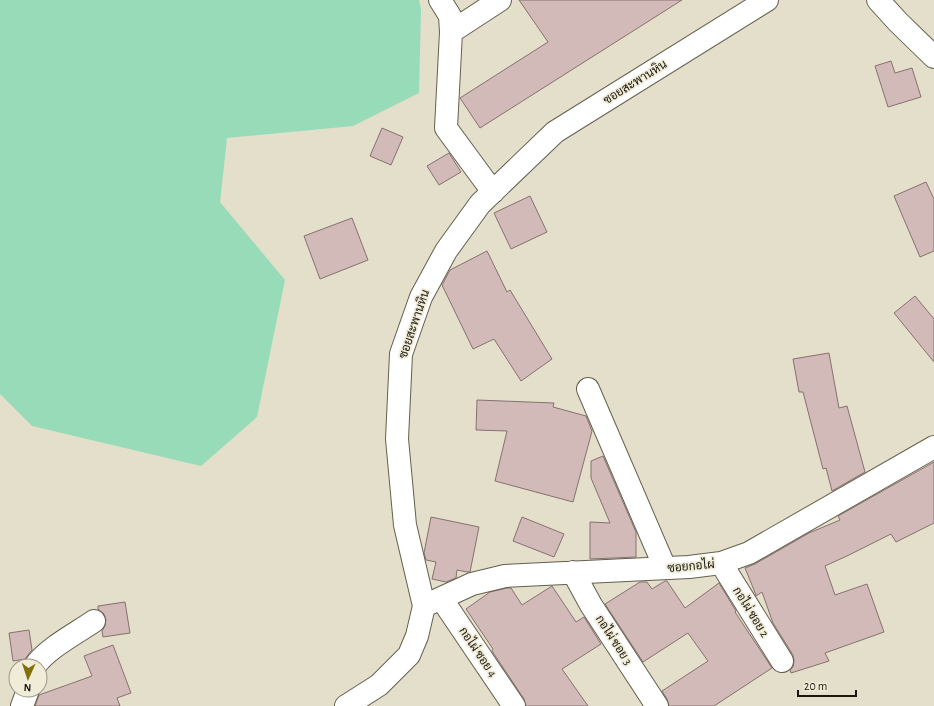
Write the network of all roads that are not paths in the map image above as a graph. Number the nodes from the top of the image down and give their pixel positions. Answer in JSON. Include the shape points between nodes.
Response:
{"nodes":[{"id":1,"x":440,"y":0,"type":"edge"},
{"id":2,"x":500,"y":0,"type":"edge"},
{"id":3,"x":767,"y":0,"type":"edge"},
{"id":4,"x":878,"y":0,"type":"edge"},
{"id":5,"x":451,"y":32,"type":"junction"},
{"id":6,"x":934,"y":57,"type":"edge"},
{"id":7,"x":493,"y":192,"type":"junction"},
{"id":8,"x":588,"y":389,"type":"dead end"},
{"id":9,"x":934,"y":447,"type":"edge"},
{"id":10,"x":721,"y":563,"type":"junction"},
{"id":11,"x":665,"y":568,"type":"junction"},
{"id":12,"x":573,"y":572,"type":"junction"},
{"id":13,"x":432,"y":602,"type":"junction"},
{"id":14,"x":94,"y":621,"type":"dead end"},
{"id":15,"x":42,"y":658,"type":"edge"},
{"id":16,"x":782,"y":662,"type":"dead end"},
{"id":17,"x":346,"y":706,"type":"edge"},
{"id":18,"x":514,"y":706,"type":"edge"},
{"id":19,"x":657,"y":706,"type":"edge"}],
"edges":[{"from":1,"to":5,"type":"street","via":[[450,16]]},
{"from":2,"to":5,"type":"street"},
{"from":3,"to":7,"type":"street","name":"ซอยสะพานหิน","via":[[555,132]]},
{"from":4,"to":6,"type":"street"},
{"from":5,"to":7,"type":"street","via":[[446,128]]},
{"from":7,"to":13,"type":"street","name":"ซอยสะพานหิน","via":[[480,204],[446,251],[421,297],[401,354],[397,439],[404,525]]},
{"from":8,"to":11,"type":"street"},
{"from":9,"to":10,"type":"street","name":"ซอยกอไผ่","via":[[748,553]]},
{"from":10,"to":11,"type":"street","name":"ซอยกอไผ่"},
{"from":10,"to":16,"type":"street","name":"กอไผ่ ซอย 2"},
{"from":11,"to":12,"type":"street","name":"ซอยกอไผ่"},
{"from":12,"to":13,"type":"street","name":"ซอยกอไผ่","via":[[505,576],[472,584]]},
{"from":12,"to":19,"type":"street","name":"กอไผ่ ซอย 3","via":[[591,605]]},
{"from":13,"to":17,"type":"street","name":"ซอยสะพานหิน","via":[[409,655],[379,685]]},
{"from":13,"to":18,"type":"street","name":"กอไผ่ ซอย 4"},
{"from":14,"to":15,"type":"street"}]}
